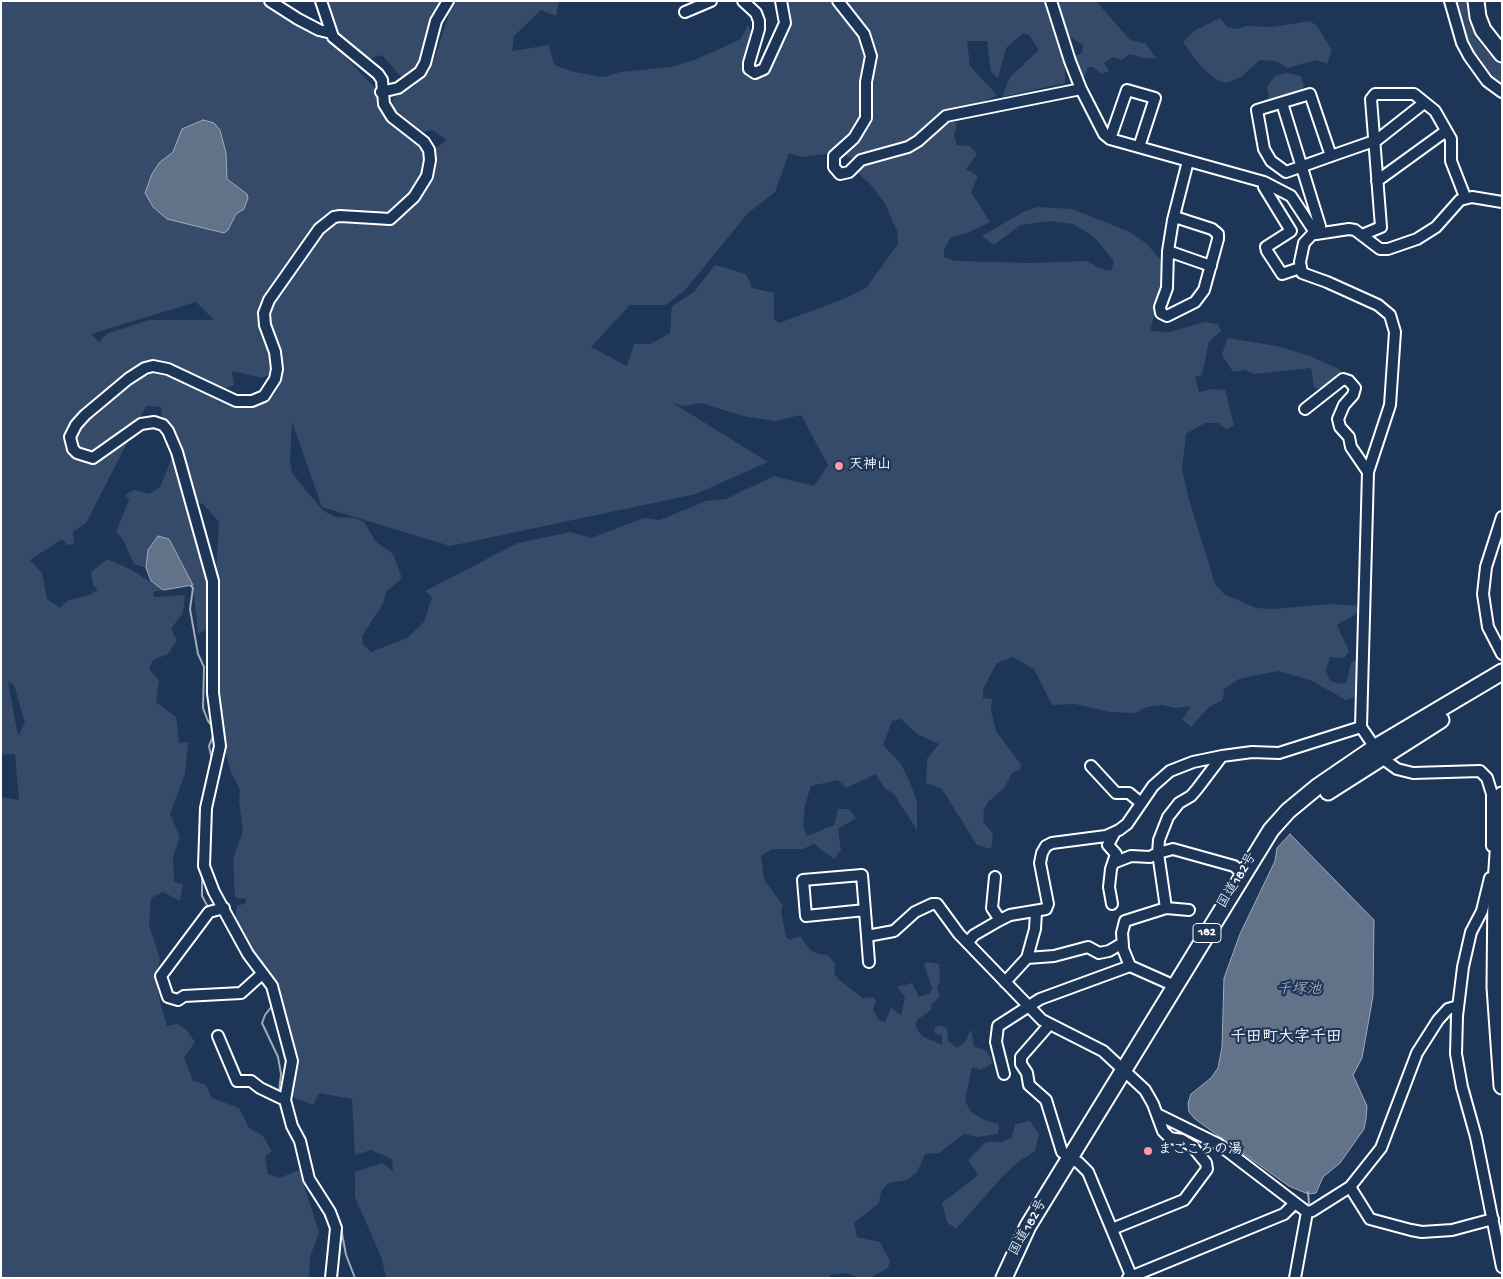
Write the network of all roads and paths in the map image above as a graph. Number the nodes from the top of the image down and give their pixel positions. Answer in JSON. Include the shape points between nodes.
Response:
{"nodes":[{"id":1,"x":270,"y":1,"type":"edge"},
{"id":2,"x":321,"y":1,"type":"edge"},
{"id":3,"x":448,"y":1,"type":"edge"},
{"id":4,"x":711,"y":1,"type":"edge"},
{"id":5,"x":743,"y":1,"type":"edge"},
{"id":6,"x":781,"y":1,"type":"edge"},
{"id":7,"x":838,"y":1,"type":"edge"},
{"id":8,"x":1051,"y":1,"type":"edge"},
{"id":9,"x":1450,"y":1,"type":"edge"},
{"id":10,"x":1476,"y":1,"type":"edge"},
{"id":11,"x":1486,"y":1,"type":"edge"},
{"id":12,"x":685,"y":12,"type":"dead end"},
{"id":13,"x":331,"y":33,"type":"junction"},
{"id":14,"x":1502,"y":40,"type":"edge"},
{"id":15,"x":1502,"y":54,"type":"edge"},
{"id":16,"x":1081,"y":89,"type":"junction"},
{"id":17,"x":381,"y":92,"type":"junction"},
{"id":18,"x":1502,"y":92,"type":"edge"},
{"id":19,"x":1424,"y":102,"type":"junction"},
{"id":20,"x":1282,"y":103,"type":"junction"},
{"id":21,"x":1446,"y":130,"type":"junction"},
{"id":22,"x":1110,"y":139,"type":"junction"},
{"id":23,"x":1374,"y":141,"type":"junction"},
{"id":24,"x":1139,"y":147,"type":"junction"},
{"id":25,"x":1331,"y":156,"type":"junction"},
{"id":26,"x":1188,"y":161,"type":"junction"},
{"id":27,"x":1301,"y":167,"type":"junction"},
{"id":28,"x":1377,"y":181,"type":"junction"},
{"id":29,"x":1264,"y":182,"type":"junction"},
{"id":30,"x":1465,"y":198,"type":"junction"},
{"id":31,"x":1502,"y":202,"type":"edge"},
{"id":32,"x":1173,"y":220,"type":"junction"},
{"id":33,"x":1313,"y":232,"type":"junction"},
{"id":34,"x":1362,"y":235,"type":"junction"},
{"id":35,"x":1168,"y":251,"type":"junction"},
{"id":36,"x":1211,"y":266,"type":"junction"},
{"id":37,"x":1300,"y":268,"type":"junction"},
{"id":38,"x":1305,"y":409,"type":"dead end"},
{"id":39,"x":1368,"y":472,"type":"junction"},
{"id":40,"x":1502,"y":517,"type":"edge"},
{"id":41,"x":1502,"y":654,"type":"edge"},
{"id":42,"x":1502,"y":672,"type":"edge"},
{"id":43,"x":1502,"y":682,"type":"edge"},
{"id":44,"x":1362,"y":726,"type":"junction"},
{"id":45,"x":1378,"y":753,"type":"junction"},
{"id":46,"x":1222,"y":756,"type":"junction"},
{"id":47,"x":1091,"y":766,"type":"dead end"},
{"id":48,"x":1502,"y":795,"type":"edge"},
{"id":49,"x":1141,"y":803,"type":"junction"},
{"id":50,"x":1114,"y":832,"type":"junction"},
{"id":51,"x":1158,"y":854,"type":"junction"},
{"id":52,"x":1113,"y":864,"type":"junction"},
{"id":53,"x":1243,"y":874,"type":"junction"},
{"id":54,"x":995,"y":877,"type":"dead end"},
{"id":55,"x":1112,"y":904,"type":"dead end"},
{"id":56,"x":224,"y":908,"type":"junction"},
{"id":57,"x":1166,"y":908,"type":"junction"},
{"id":58,"x":865,"y":910,"type":"junction"},
{"id":59,"x":1189,"y":910,"type":"dead end"},
{"id":60,"x":1036,"y":912,"type":"junction"},
{"id":61,"x":1000,"y":920,"type":"junction"},
{"id":62,"x":867,"y":936,"type":"junction"},
{"id":63,"x":968,"y":942,"type":"junction"},
{"id":64,"x":1123,"y":946,"type":"junction"},
{"id":65,"x":1027,"y":958,"type":"junction"},
{"id":66,"x":869,"y":962,"type":"dead end"},
{"id":67,"x":1130,"y":966,"type":"junction"},
{"id":68,"x":262,"y":974,"type":"junction"},
{"id":69,"x":1005,"y":982,"type":"junction"},
{"id":70,"x":1175,"y":986,"type":"junction"},
{"id":71,"x":1458,"y":1006,"type":"junction"},
{"id":72,"x":1030,"y":1007,"type":"junction"},
{"id":73,"x":1049,"y":1025,"type":"junction"},
{"id":74,"x":218,"y":1036,"type":"dead end"},
{"id":75,"x":1004,"y":1074,"type":"dead end"},
{"id":76,"x":1127,"y":1074,"type":"junction"},
{"id":77,"x":1502,"y":1086,"type":"edge"},
{"id":78,"x":285,"y":1100,"type":"junction"},
{"id":79,"x":1157,"y":1114,"type":"junction"},
{"id":80,"x":1075,"y":1160,"type":"junction"},
{"id":81,"x":1350,"y":1187,"type":"junction"},
{"id":82,"x":1302,"y":1207,"type":"junction"},
{"id":83,"x":1492,"y":1219,"type":"junction"},
{"id":84,"x":1112,"y":1229,"type":"junction"},
{"id":85,"x":1502,"y":1267,"type":"edge"},
{"id":86,"x":1130,"y":1277,"type":"edge"},
{"id":87,"x":331,"y":1278,"type":"edge"},
{"id":88,"x":1004,"y":1278,"type":"edge"},
{"id":89,"x":1012,"y":1278,"type":"edge"},
{"id":90,"x":1295,"y":1278,"type":"edge"}],
"edges":[{"from":1,"to":13,"type":"street","via":[[298,19]]},
{"from":2,"to":13,"type":"street"},
{"from":3,"to":17,"type":"street","via":[[436,21],[420,72],[398,88]]},
{"from":4,"to":12,"type":"street"},
{"from":5,"to":6,"type":"street","via":[[756,13],[759,21],[748,64],[754,73],[764,69],[785,23]]},
{"from":7,"to":16,"type":"street","via":[[864,34],[872,56],[866,82],[866,118],[854,138],[834,156],[834,167],[840,174],[848,172],[862,160],[913,144],[946,116]]},
{"from":8,"to":16,"type":"street"},
{"from":9,"to":18,"type":"street","via":[[1469,56],[1488,81]]},
{"from":10,"to":15,"type":"highway","via":[[1483,30]]},
{"from":11,"to":14,"type":"highway","via":[[1490,23]]},
{"from":13,"to":17,"type":"street","via":[[338,43],[378,74],[382,80]]},
{"from":16,"to":22,"type":"street","via":[[1104,134]]},
{"from":17,"to":56,"type":"street","via":[[392,117],[424,142],[429,150],[427,176],[414,197],[390,219],[334,218],[319,229],[278,284],[264,313],[277,361],[275,379],[269,390],[259,399],[236,401],[168,369],[153,366],[128,380],[85,415],[70,437],[77,453],[93,458],[148,422],[163,424],[173,440],[213,581],[213,693],[220,746],[206,808],[203,857],[214,892]]},
{"from":19,"to":21,"type":"street","via":[[1435,111]]},
{"from":19,"to":23,"type":"street"},
{"from":19,"to":23,"type":"street","via":[[1414,94],[1375,94],[1371,99]]},
{"from":20,"to":25,"type":"street","via":[[1310,94]]},
{"from":20,"to":27,"type":"street"},
{"from":20,"to":27,"type":"street","via":[[1257,110],[1264,149],[1271,162],[1286,172]]},
{"from":21,"to":28,"type":"street"},
{"from":21,"to":30,"type":"street","via":[[1451,139],[1450,161]]},
{"from":22,"to":24,"type":"street"},
{"from":22,"to":24,"type":"street","via":[[1127,90],[1155,98]]},
{"from":23,"to":25,"type":"street"},
{"from":23,"to":28,"type":"street"},
{"from":24,"to":26,"type":"street"},
{"from":25,"to":27,"type":"street"},
{"from":26,"to":29,"type":"street"},
{"from":26,"to":32,"type":"street"},
{"from":27,"to":33,"type":"street","via":[[1320,226]]},
{"from":28,"to":34,"type":"street","via":[[1381,227]]},
{"from":29,"to":33,"type":"street","via":[[1297,202]]},
{"from":29,"to":37,"type":"street","via":[[1291,231],[1266,247],[1267,251],[1282,274]]},
{"from":30,"to":31,"type":"street"},
{"from":30,"to":34,"type":"street","via":[[1455,203],[1436,227],[1417,240],[1380,249]]},
{"from":32,"to":35,"type":"street"},
{"from":32,"to":36,"type":"street","via":[[1178,218],[1218,234]]},
{"from":33,"to":34,"type":"street","via":[[1322,234],[1349,228]]},
{"from":33,"to":37,"type":"street","via":[[1304,244]]},
{"from":35,"to":36,"type":"street"},
{"from":35,"to":36,"type":"street","via":[[1167,288],[1160,307],[1160,313],[1167,316],[1195,302],[1204,290]]},
{"from":37,"to":39,"type":"street","via":[[1306,276],[1378,305],[1393,321],[1390,405]]},
{"from":38,"to":39,"type":"street","via":[[1343,379],[1349,381],[1355,388],[1354,395],[1344,405],[1338,419],[1340,428],[1349,437],[1351,447]]},
{"from":39,"to":44,"type":"street"},
{"from":40,"to":41,"type":"street","via":[[1486,567],[1483,594],[1488,627]]},
{"from":42,"to":45,"type":"highway","name":"国道182号","number":"182"},
{"from":43,"to":45,"type":"highway","name":"国道182号","number":"182"},
{"from":44,"to":45,"type":"street"},
{"from":44,"to":46,"type":"street","via":[[1278,753]]},
{"from":45,"to":53,"type":"highway","name":"国道182号","number":"182","via":[[1317,787],[1288,811],[1271,830]]},
{"from":45,"to":71,"type":"street","via":[[1397,769],[1413,773],[1480,771],[1490,785],[1492,832],[1488,891],[1471,932]]},
{"from":45,"to":76,"type":"highway","name":"国道182号","number":"182","via":[[1294,818],[1278,836]]},
{"from":46,"to":49,"type":"street","via":[[1170,771],[1153,786]]},
{"from":46,"to":51,"type":"street","via":[[1197,789],[1168,817],[1159,840]]},
{"from":47,"to":49,"type":"street","via":[[1116,793],[1129,793]]},
{"from":48,"to":77,"type":"highway","via":[[1495,928],[1495,987]]},
{"from":49,"to":50,"type":"street","via":[[1127,824]]},
{"from":50,"to":52,"type":"street","via":[[1108,845],[1116,854]]},
{"from":50,"to":60,"type":"street","via":[[1046,846],[1040,863],[1048,904],[1046,909]]},
{"from":51,"to":52,"type":"street","via":[[1131,856]]},
{"from":51,"to":53,"type":"street","via":[[1173,848],[1234,866]]},
{"from":51,"to":57,"type":"street"},
{"from":52,"to":55,"type":"street","via":[[1109,888]]},
{"from":53,"to":70,"type":"highway","name":"国道182号","number":"182"},
{"from":54,"to":61,"type":"street","via":[[992,908]]},
{"from":56,"to":68,"type":"street"},
{"from":56,"to":68,"type":"street","via":[[209,912],[161,976],[168,997],[178,1000],[184,996],[241,993]]},
{"from":57,"to":59,"type":"street"},
{"from":57,"to":64,"type":"street","via":[[1125,921]]},
{"from":58,"to":58,"type":"street","via":[[862,875],[803,880],[806,916]]},
{"from":58,"to":62,"type":"street"},
{"from":60,"to":61,"type":"street","via":[[1010,915]]},
{"from":60,"to":65,"type":"street"},
{"from":61,"to":63,"type":"street"},
{"from":62,"to":63,"type":"street","via":[[894,931],[906,918],[938,904]]},
{"from":62,"to":66,"type":"street"},
{"from":63,"to":69,"type":"street"},
{"from":64,"to":65,"type":"street","via":[[1117,944],[1109,952],[1099,953],[1088,947],[1054,956]]},
{"from":64,"to":67,"type":"street"},
{"from":65,"to":69,"type":"street"},
{"from":67,"to":70,"type":"street"},
{"from":67,"to":72,"type":"street","via":[[1051,994]]},
{"from":68,"to":78,"type":"street","via":[[272,986],[290,1054],[291,1069]]},
{"from":69,"to":72,"type":"street"},
{"from":70,"to":76,"type":"highway","name":"国道182号","number":"182"},
{"from":71,"to":81,"type":"street","via":[[1448,1009],[1438,1020],[1417,1052],[1386,1139]]},
{"from":71,"to":83,"type":"street","via":[[1456,1054]]},
{"from":72,"to":73,"type":"street"},
{"from":72,"to":75,"type":"street","via":[[998,1026],[996,1042]]},
{"from":73,"to":76,"type":"street","via":[[1094,1044]]},
{"from":73,"to":80,"type":"street","via":[[1021,1057],[1021,1064],[1028,1073],[1029,1085],[1046,1100],[1062,1152]]},
{"from":74,"to":78,"type":"street","via":[[237,1081],[252,1081]]},
{"from":76,"to":79,"type":"street","via":[[1145,1090]]},
{"from":76,"to":80,"type":"highway","name":"国道182号","number":"182"},
{"from":78,"to":87,"type":"street","via":[[309,1179],[334,1220],[336,1234]]},
{"from":79,"to":82,"type":"street","via":[[1218,1144]]},
{"from":79,"to":84,"type":"street","via":[[1163,1132],[1192,1146],[1207,1169],[1184,1200]]},
{"from":80,"to":84,"type":"street","via":[[1088,1172]]},
{"from":80,"to":88,"type":"highway","name":"国道182号","number":"182","via":[[1028,1226]]},
{"from":80,"to":89,"type":"highway","name":"国道182号","number":"182"},
{"from":81,"to":82,"type":"street","via":[[1312,1211]]},
{"from":81,"to":83,"type":"street","via":[[1370,1219],[1411,1230],[1452,1230]]},
{"from":82,"to":86,"type":"street"},
{"from":82,"to":90,"type":"street"},
{"from":83,"to":85,"type":"street"},
{"from":84,"to":86,"type":"street"}]}
